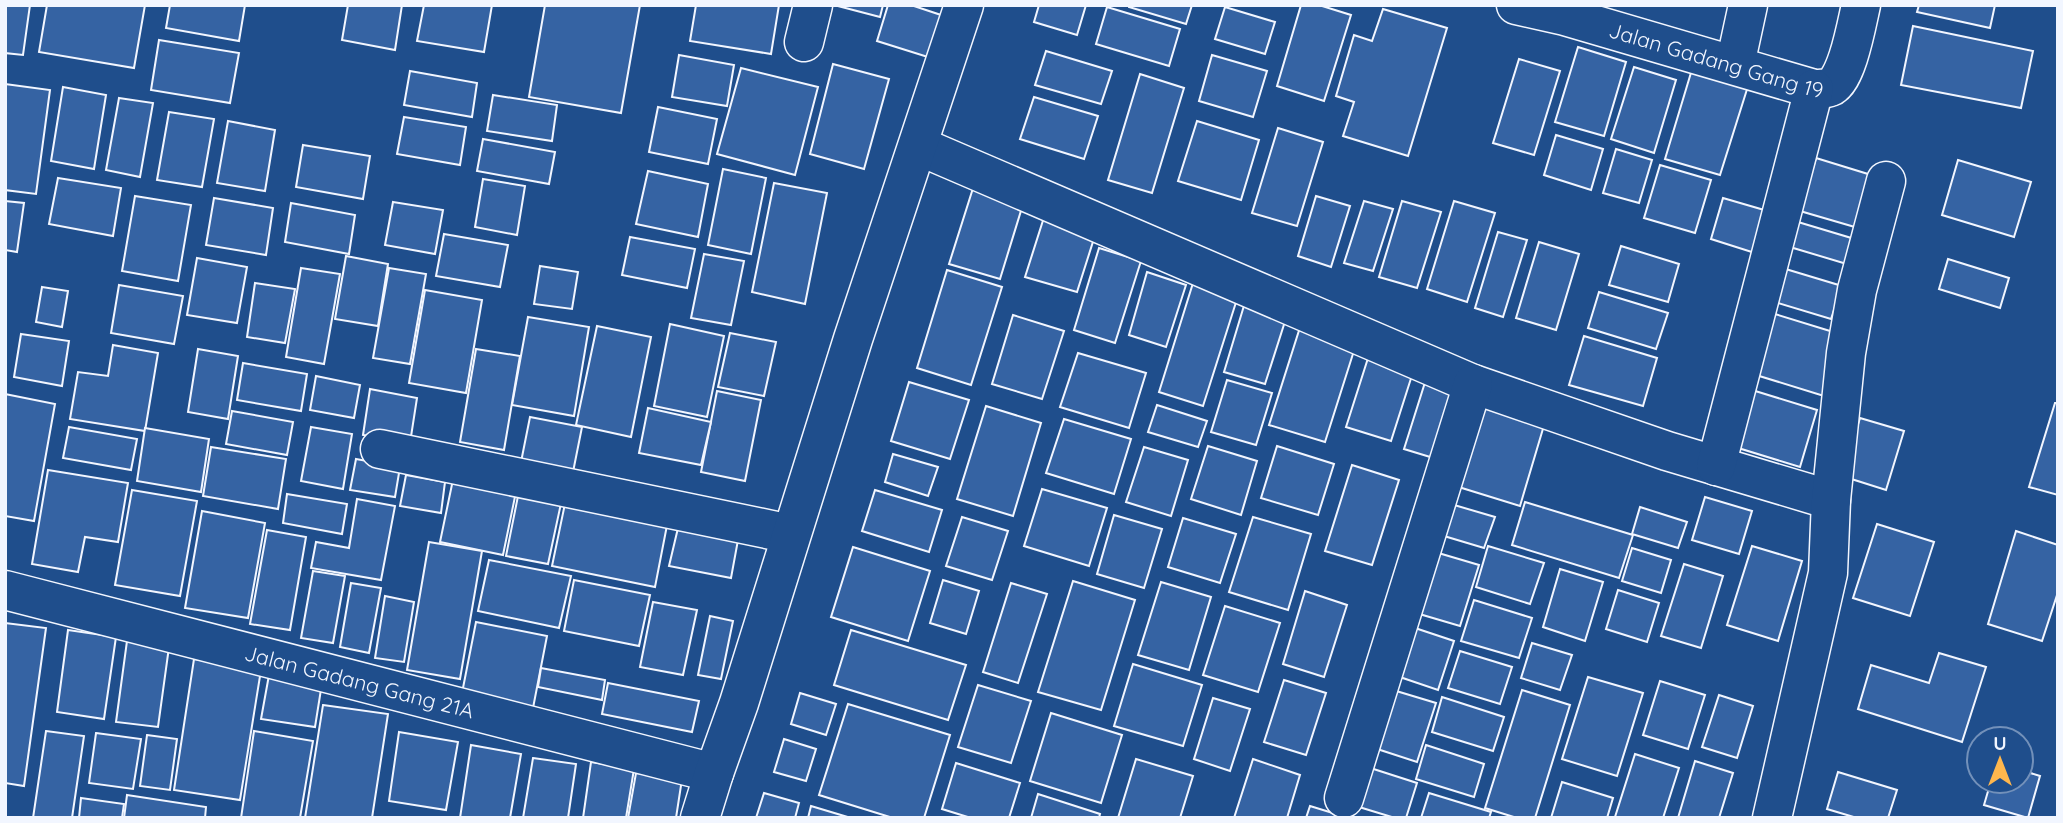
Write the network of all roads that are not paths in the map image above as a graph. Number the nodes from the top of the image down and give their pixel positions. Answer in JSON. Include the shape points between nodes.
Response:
{"nodes":[{"id":1,"x":813,"y":5,"type":"edge"},
{"id":2,"x":964,"y":5,"type":"edge"},
{"id":3,"x":1516,"y":5,"type":"edge"},
{"id":4,"x":1748,"y":5,"type":"edge"},
{"id":5,"x":1861,"y":5,"type":"edge"},
{"id":6,"x":1566,"y":10,"type":"edge"},
{"id":7,"x":804,"y":42,"type":"dead end"},
{"id":8,"x":1735,"y":65,"type":"junction"},
{"id":9,"x":1814,"y":89,"type":"junction"},
{"id":10,"x":919,"y":146,"type":"junction"},
{"id":11,"x":1886,"y":181,"type":"dead end"},
{"id":12,"x":1473,"y":384,"type":"junction"},
{"id":13,"x":380,"y":449,"type":"dead end"},
{"id":14,"x":1716,"y":466,"type":"junction"},
{"id":15,"x":1831,"y":500,"type":"junction"},
{"id":16,"x":791,"y":534,"type":"junction"},
{"id":17,"x":5,"y":590,"type":"edge"},
{"id":18,"x":714,"y":773,"type":"junction"},
{"id":19,"x":1344,"y":798,"type":"dead end"},
{"id":20,"x":700,"y":818,"type":"edge"},
{"id":21,"x":1772,"y":818,"type":"edge"}],
"edges":[{"from":1,"to":7,"type":"street"},
{"from":2,"to":10,"type":"street"},
{"from":3,"to":6,"type":"street","name":"Jalan Gadang Gang 19"},
{"from":4,"to":8,"type":"street"},
{"from":5,"to":9,"type":"street","name":"Jalan Gadang Gang 19","via":[[1839,81]]},
{"from":6,"to":8,"type":"street","name":"Jalan Gadang Gang 19"},
{"from":8,"to":9,"type":"street","name":"Jalan Gadang Gang 19"},
{"from":9,"to":14,"type":"street"},
{"from":10,"to":12,"type":"street"},
{"from":10,"to":16,"type":"street"},
{"from":11,"to":15,"type":"street","via":[[1857,290],[1846,353]]},
{"from":12,"to":14,"type":"street"},
{"from":12,"to":19,"type":"street"},
{"from":13,"to":16,"type":"street"},
{"from":14,"to":15,"type":"street"},
{"from":15,"to":21,"type":"street","via":[[1828,573]]},
{"from":16,"to":18,"type":"street"},
{"from":17,"to":18,"type":"street","name":"Jalan Gadang Gang 21A"},
{"from":18,"to":20,"type":"street"}]}
